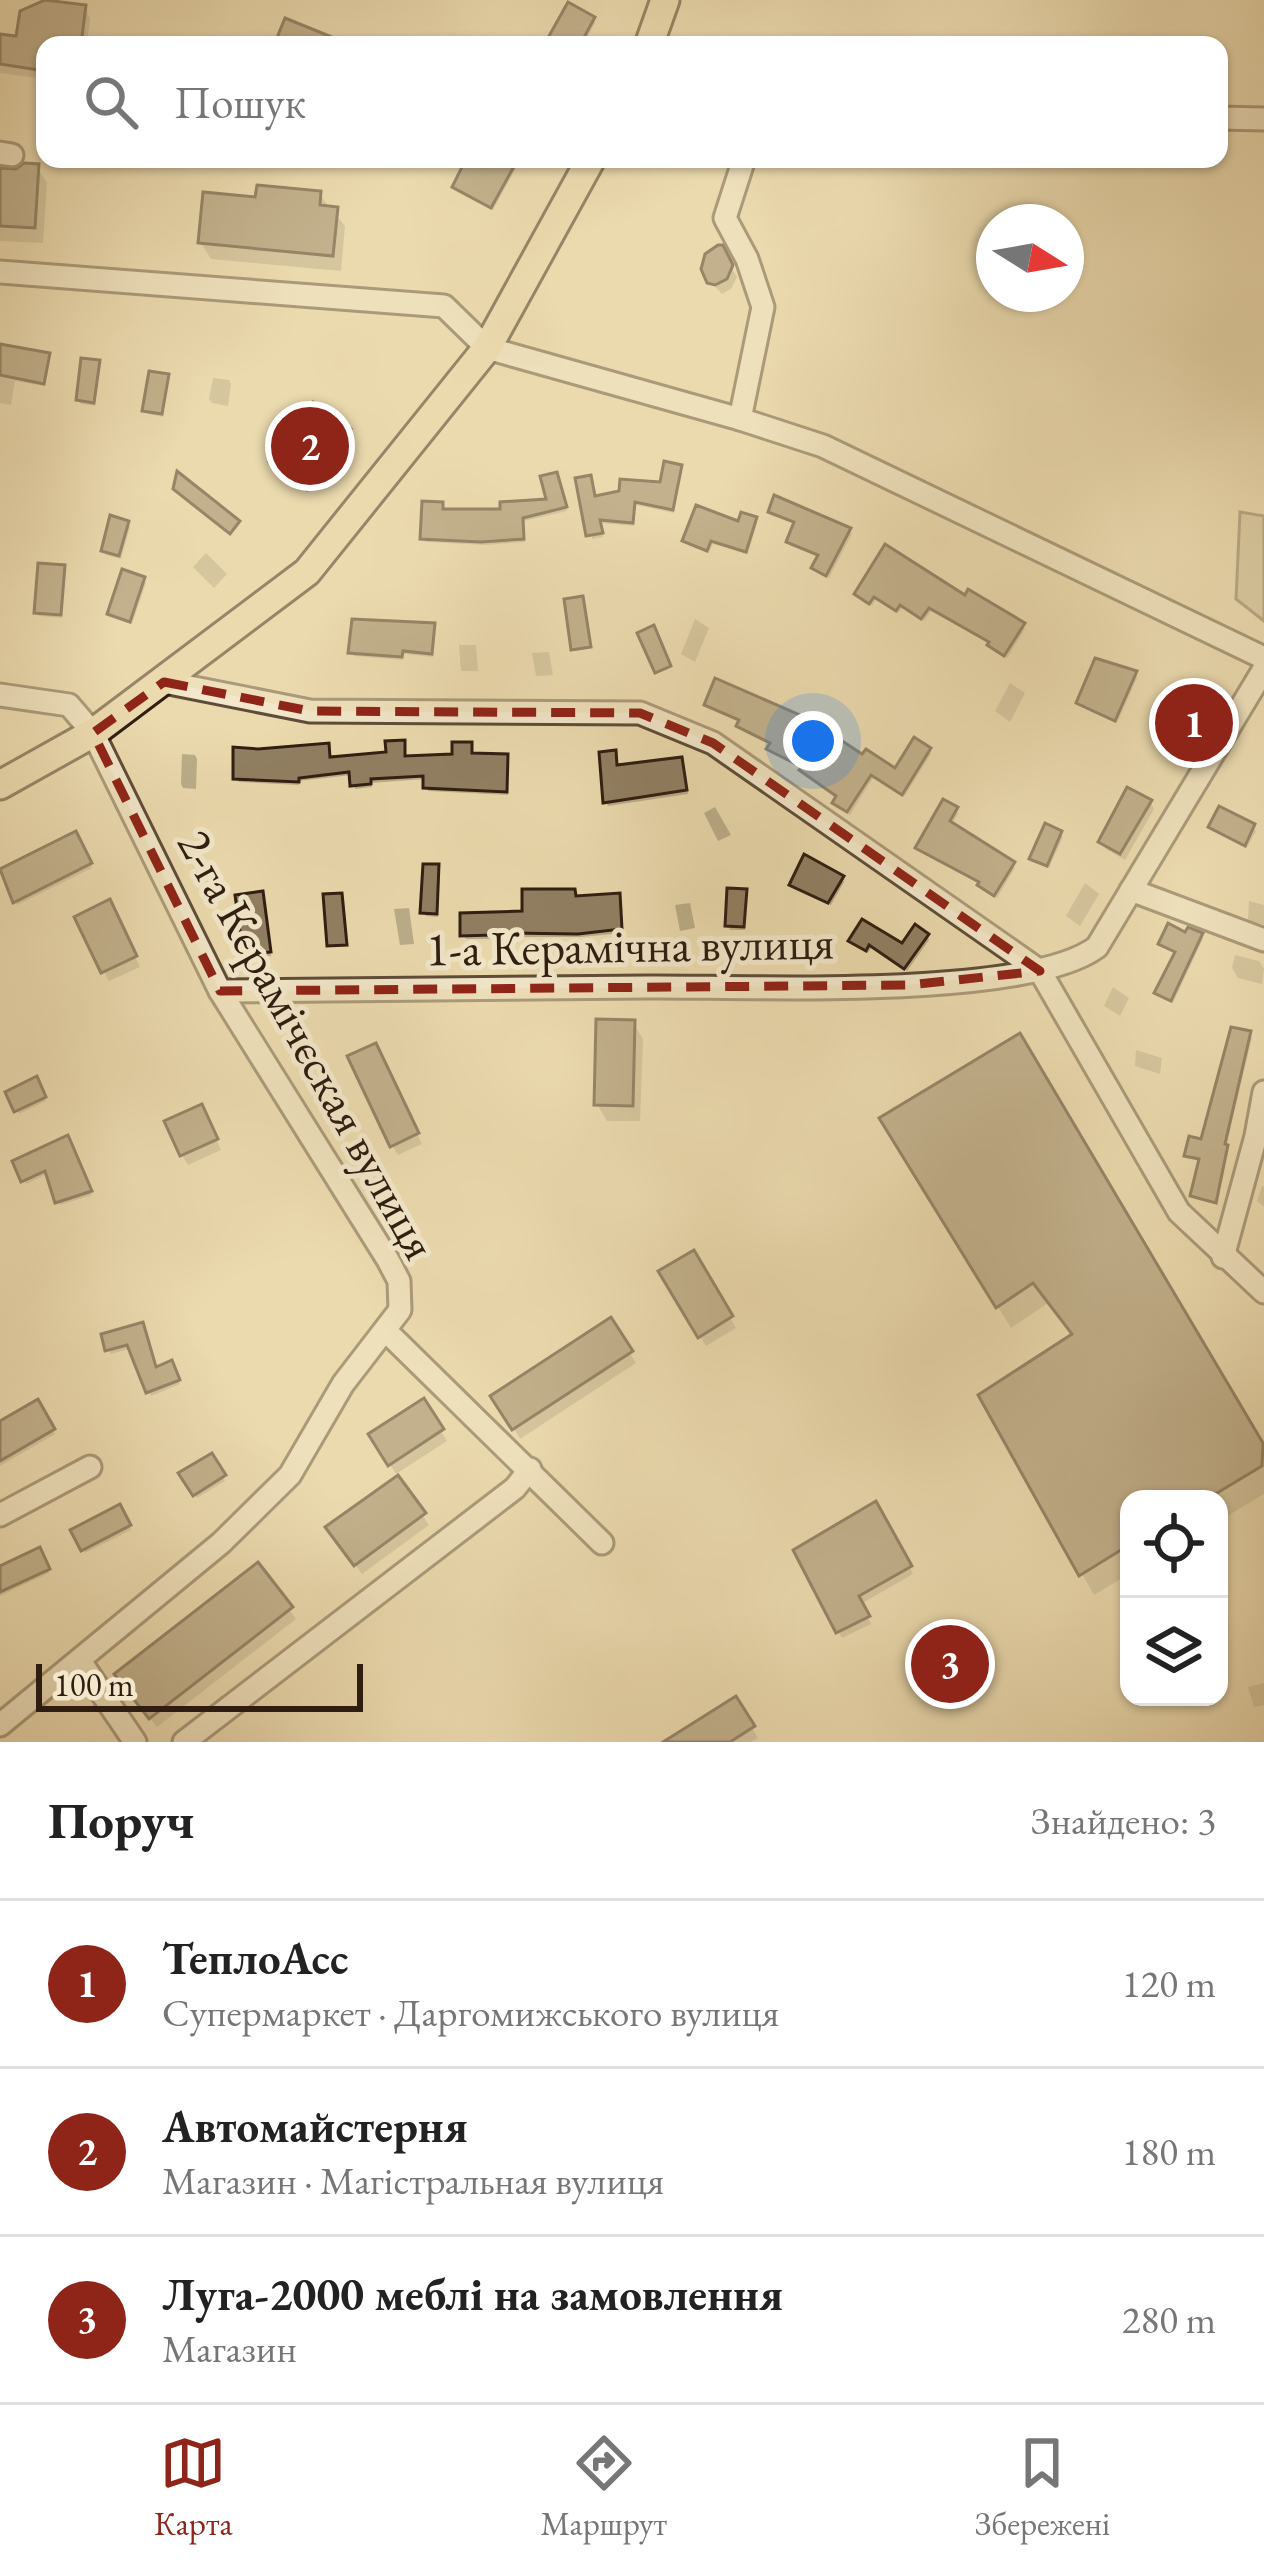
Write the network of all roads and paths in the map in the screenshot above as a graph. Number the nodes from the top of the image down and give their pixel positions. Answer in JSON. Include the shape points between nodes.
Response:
{"nodes":[{"id":1,"x":665,"y":0,"type":"edge"},
{"id":2,"x":652,"y":36,"type":"edge"},
{"id":3,"x":1228,"y":118,"type":"edge"},
{"id":4,"x":1264,"y":119,"type":"edge"},
{"id":5,"x":586,"y":168,"type":"edge"},
{"id":6,"x":741,"y":168,"type":"edge"},
{"id":7,"x":0,"y":272,"type":"edge"},
{"id":8,"x":487,"y":349,"type":"junction"},
{"id":9,"x":740,"y":418,"type":"junction"},
{"id":10,"x":1264,"y":658,"type":"edge"},
{"id":11,"x":1264,"y":669,"type":"edge"},
{"id":12,"x":164,"y":682,"type":"junction"},
{"id":13,"x":0,"y":695,"type":"edge"},
{"id":14,"x":93,"y":734,"type":"junction"},
{"id":15,"x":0,"y":785,"type":"edge"},
{"id":16,"x":1131,"y":890,"type":"junction"},
{"id":17,"x":1264,"y":940,"type":"edge"},
{"id":18,"x":1040,"y":971,"type":"junction"},
{"id":19,"x":220,"y":991,"type":"junction"},
{"id":20,"x":1264,"y":1092,"type":"edge"},
{"id":21,"x":1223,"y":1258,"type":"junction"},
{"id":22,"x":1264,"y":1292,"type":"edge"},
{"id":23,"x":385,"y":1330,"type":"junction"},
{"id":24,"x":90,"y":1467,"type":"dead end"},
{"id":25,"x":530,"y":1469,"type":"junction"},
{"id":26,"x":0,"y":1515,"type":"edge"},
{"id":27,"x":602,"y":1543,"type":"dead end"},
{"id":28,"x":80,"y":1661,"type":"junction"},
{"id":29,"x":0,"y":1725,"type":"edge"},
{"id":30,"x":135,"y":1742,"type":"edge"},
{"id":31,"x":184,"y":1742,"type":"edge"}],
"edges":[{"from":1,"to":2,"type":"main road"},
{"from":3,"to":4,"type":"street"},
{"from":5,"to":8,"type":"main road"},
{"from":6,"to":9,"type":"street","via":[[725,218],[763,308]]},
{"from":7,"to":8,"type":"street","via":[[444,306]]},
{"from":8,"to":9,"type":"street"},
{"from":8,"to":12,"type":"main road","via":[[308,572]]},
{"from":9,"to":10,"type":"street","via":[[823,446]]},
{"from":11,"to":16,"type":"street","name":"1-а Керамічна вулиця"},
{"from":12,"to":14,"type":"main road"},
{"from":12,"to":18,"type":"street","via":[[310,712],[640,713],[713,743]]},
{"from":13,"to":14,"type":"street","via":[[69,705]]},
{"from":14,"to":15,"type":"main road"},
{"from":14,"to":19,"type":"street","name":"2-га Кєрамічєская вулиця"},
{"from":16,"to":17,"type":"street"},
{"from":16,"to":18,"type":"street","name":"1-а Керамічна вулиця","via":[[1097,947]]},
{"from":18,"to":19,"type":"street","name":"1-а Керамічна вулиця","via":[[909,985]]},
{"from":18,"to":21,"type":"street","via":[[1179,1212]]},
{"from":19,"to":23,"type":"street","name":"2-га Кєрамічєская вулиця","via":[[399,1280],[400,1310]]},
{"from":20,"to":21,"type":"street"},
{"from":21,"to":22,"type":"street"},
{"from":23,"to":25,"type":"street"},
{"from":23,"to":28,"type":"street","via":[[290,1475]]},
{"from":24,"to":26,"type":"street"},
{"from":25,"to":27,"type":"street"},
{"from":25,"to":31,"type":"street"},
{"from":28,"to":29,"type":"street"},
{"from":28,"to":30,"type":"street"}]}
